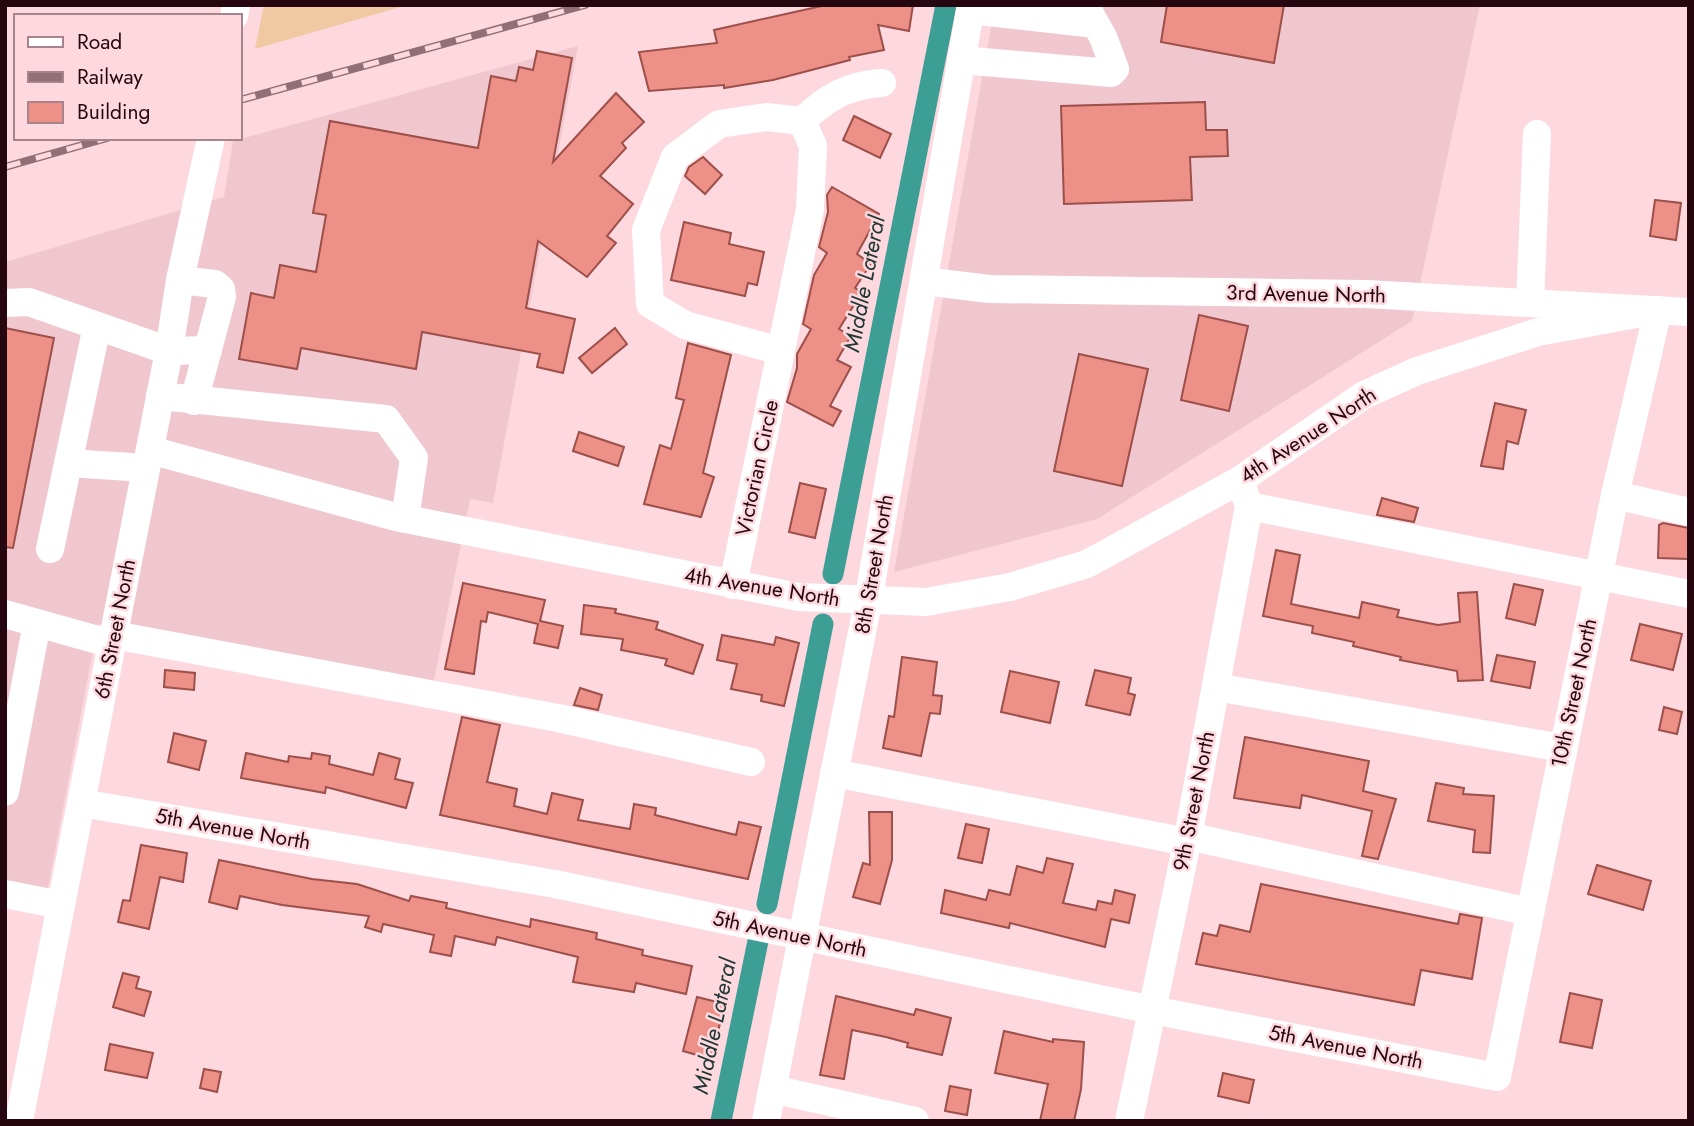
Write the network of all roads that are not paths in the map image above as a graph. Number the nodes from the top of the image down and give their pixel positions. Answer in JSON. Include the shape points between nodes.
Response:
{"nodes":[{"id":1,"x":971,"y":8,"type":"edge"},
{"id":2,"x":1090,"y":15,"type":"edge"},
{"id":3,"x":961,"y":60,"type":"junction"},
{"id":4,"x":883,"y":83,"type":"dead end"},
{"id":5,"x":802,"y":121,"type":"junction"},
{"id":6,"x":1537,"y":134,"type":"dead end"},
{"id":7,"x":211,"y":140,"type":"edge"},
{"id":8,"x":180,"y":280,"type":"junction"},
{"id":9,"x":924,"y":281,"type":"junction"},
{"id":10,"x":5,"y":303,"type":"edge"},
{"id":11,"x":1530,"y":303,"type":"junction"},
{"id":12,"x":1658,"y":310,"type":"junction"},
{"id":13,"x":1689,"y":312,"type":"edge"},
{"id":14,"x":97,"y":326,"type":"junction"},
{"id":15,"x":208,"y":350,"type":"junction"},
{"id":16,"x":169,"y":351,"type":"junction"},
{"id":17,"x":781,"y":351,"type":"junction"},
{"id":18,"x":160,"y":396,"type":"junction"},
{"id":19,"x":194,"y":401,"type":"junction"},
{"id":20,"x":148,"y":459,"type":"junction"},
{"id":21,"x":68,"y":463,"type":"junction"},
{"id":22,"x":1244,"y":493,"type":"junction"},
{"id":23,"x":1615,"y":495,"type":"junction"},
{"id":24,"x":1689,"y":512,"type":"edge"},
{"id":25,"x":405,"y":519,"type":"junction"},
{"id":26,"x":50,"y":550,"type":"dead end"},
{"id":27,"x":1598,"y":576,"type":"junction"},
{"id":28,"x":733,"y":584,"type":"junction"},
{"id":29,"x":1689,"y":594,"type":"edge"},
{"id":30,"x":868,"y":602,"type":"junction"},
{"id":31,"x":5,"y":614,"type":"edge"},
{"id":32,"x":37,"y":623,"type":"junction"},
{"id":33,"x":113,"y":639,"type":"junction"},
{"id":34,"x":1216,"y":687,"type":"junction"},
{"id":35,"x":1562,"y":748,"type":"junction"},
{"id":36,"x":751,"y":762,"type":"dead end"},
{"id":37,"x":834,"y":773,"type":"junction"},
{"id":38,"x":5,"y":792,"type":"edge"},
{"id":39,"x":81,"y":803,"type":"junction"},
{"id":40,"x":1187,"y":839,"type":"junction"},
{"id":41,"x":5,"y":894,"type":"edge"},
{"id":42,"x":61,"y":905,"type":"junction"},
{"id":43,"x":1530,"y":912,"type":"junction"},
{"id":44,"x":803,"y":936,"type":"junction"},
{"id":45,"x":1152,"y":1010,"type":"junction"},
{"id":46,"x":1497,"y":1077,"type":"joint"},
{"id":47,"x":772,"y":1089,"type":"junction"},
{"id":48,"x":19,"y":1121,"type":"edge"},
{"id":49,"x":766,"y":1121,"type":"edge"},
{"id":50,"x":915,"y":1121,"type":"edge"},
{"id":51,"x":1129,"y":1121,"type":"edge"}],
"edges":[{"from":1,"to":2,"type":"street"},
{"from":1,"to":3,"type":"street","name":"8th Street North"},
{"from":2,"to":3,"type":"street","via":[[1115,69],[1111,74]]},
{"from":3,"to":9,"type":"street","name":"8th Street North"},
{"from":4,"to":5,"type":"street","via":[[840,91]]},
{"from":5,"to":17,"type":"street","name":"Victorian Circle","via":[[813,146],[810,209]]},
{"from":5,"to":17,"type":"street","via":[[766,117],[719,124],[675,157],[646,230],[650,304],[685,325]]},
{"from":6,"to":11,"type":"street"},
{"from":7,"to":8,"type":"street","name":"6th Street North"},
{"from":8,"to":15,"type":"street","via":[[215,284],[220,289],[222,297]]},
{"from":8,"to":16,"type":"street","name":"6th Street North"},
{"from":9,"to":11,"type":"street","name":"3rd Avenue North","via":[[989,289],[1366,294]]},
{"from":9,"to":30,"type":"street","name":"8th Street North"},
{"from":10,"to":14,"type":"street","via":[[29,302]]},
{"from":11,"to":12,"type":"street","name":"3rd Avenue North"},
{"from":12,"to":13,"type":"street","name":"3rd Avenue North"},
{"from":12,"to":22,"type":"street","name":"4th Avenue North","via":[[1538,332],[1417,371],[1364,394]]},
{"from":12,"to":23,"type":"street","name":"10th Street North"},
{"from":14,"to":16,"type":"street"},
{"from":14,"to":21,"type":"street"},
{"from":15,"to":16,"type":"street"},
{"from":15,"to":19,"type":"street"},
{"from":16,"to":18,"type":"street","name":"6th Street North"},
{"from":17,"to":28,"type":"street","name":"Victorian Circle"},
{"from":18,"to":19,"type":"street"},
{"from":18,"to":20,"type":"street","name":"6th Street North"},
{"from":19,"to":25,"type":"street","via":[[386,419],[414,457]]},
{"from":20,"to":21,"type":"street","name":"4th Avenue North"},
{"from":20,"to":25,"type":"street","name":"4th Avenue North"},
{"from":20,"to":33,"type":"street","name":"6th Street North"},
{"from":21,"to":26,"type":"street"},
{"from":22,"to":27,"type":"street"},
{"from":22,"to":30,"type":"street","name":"4th Avenue North","via":[[1054,576],[926,603]]},
{"from":22,"to":34,"type":"street","name":"9th Street North"},
{"from":23,"to":24,"type":"street"},
{"from":23,"to":27,"type":"street","name":"10th Street North"},
{"from":25,"to":28,"type":"street","name":"4th Avenue North"},
{"from":27,"to":29,"type":"street"},
{"from":27,"to":35,"type":"street","name":"10th Street North"},
{"from":28,"to":30,"type":"street","name":"4th Avenue North","via":[[799,597]]},
{"from":30,"to":37,"type":"street","name":"8th Street North"},
{"from":31,"to":32,"type":"street"},
{"from":32,"to":33,"type":"street"},
{"from":32,"to":38,"type":"street"},
{"from":33,"to":36,"type":"street","via":[[558,718]]},
{"from":33,"to":39,"type":"street","name":"6th Street North"},
{"from":34,"to":35,"type":"street"},
{"from":34,"to":40,"type":"street","name":"9th Street North"},
{"from":35,"to":43,"type":"street","name":"10th Street North"},
{"from":37,"to":40,"type":"street"},
{"from":37,"to":44,"type":"street","name":"8th Street North"},
{"from":39,"to":42,"type":"street","name":"6th Street North"},
{"from":39,"to":44,"type":"street","name":"5th Avenue North","via":[[555,884]]},
{"from":40,"to":43,"type":"street"},
{"from":40,"to":45,"type":"street","name":"9th Street North"},
{"from":41,"to":42,"type":"street"},
{"from":42,"to":48,"type":"street","name":"6th Street North"},
{"from":43,"to":46,"type":"street","name":"10th Street North"},
{"from":44,"to":45,"type":"street","name":"5th Avenue North"},
{"from":44,"to":47,"type":"street","name":"8th Street North"},
{"from":45,"to":46,"type":"street","name":"5th Avenue North"},
{"from":45,"to":51,"type":"street","name":"9th Street North"},
{"from":47,"to":49,"type":"street","name":"8th Street North"},
{"from":47,"to":50,"type":"street"}]}
